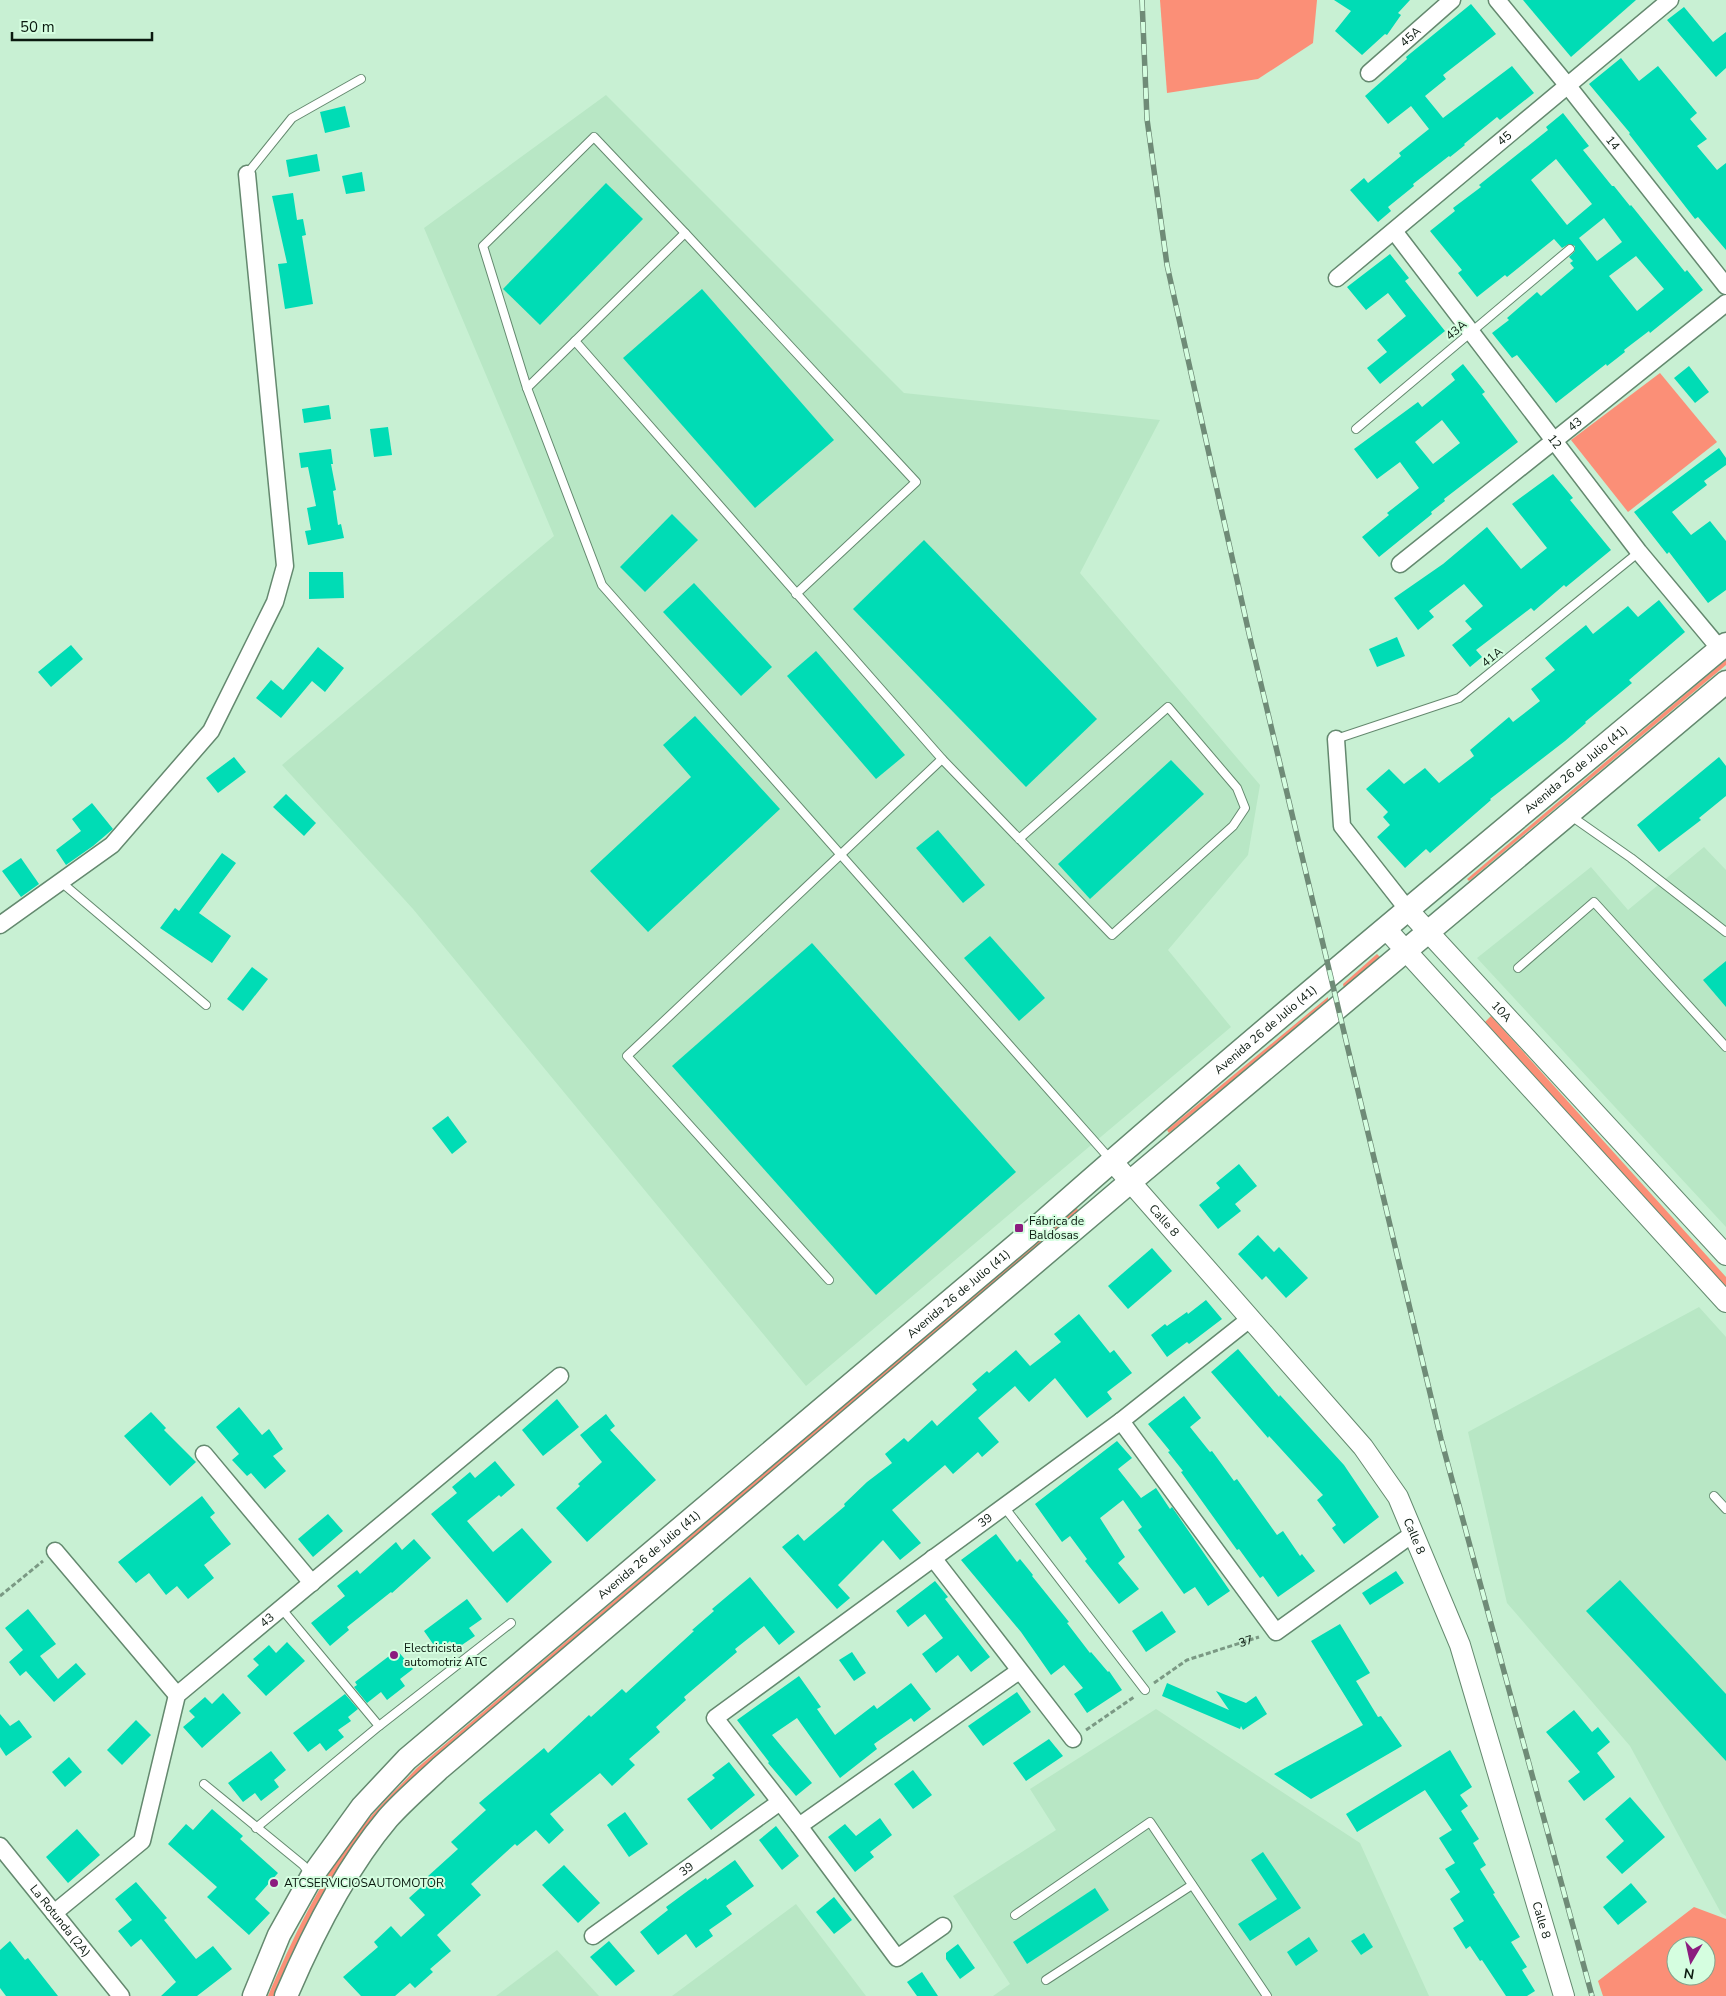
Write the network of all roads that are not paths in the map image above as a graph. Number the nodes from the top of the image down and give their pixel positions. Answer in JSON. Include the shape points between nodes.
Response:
{"nodes":[{"id":1,"x":1452,"y":0,"type":"edge"},
{"id":2,"x":1497,"y":0,"type":"edge"},
{"id":3,"x":1670,"y":0,"type":"edge"},
{"id":4,"x":1369,"y":73,"type":"dead end"},
{"id":5,"x":361,"y":79,"type":"dead end"},
{"id":6,"x":1568,"y":86,"type":"junction"},
{"id":7,"x":247,"y":174,"type":"joint"},
{"id":8,"x":1394,"y":231,"type":"junction"},
{"id":9,"x":685,"y":233,"type":"junction"},
{"id":10,"x":1570,"y":249,"type":"dead end"},
{"id":11,"x":1337,"y":278,"type":"dead end"},
{"id":12,"x":1726,"y":286,"type":"edge"},
{"id":13,"x":1726,"y":303,"type":"edge"},
{"id":14,"x":1472,"y":331,"type":"junction"},
{"id":15,"x":575,"y":341,"type":"junction"},
{"id":16,"x":527,"y":388,"type":"junction"},
{"id":17,"x":1356,"y":429,"type":"dead end"},
{"id":18,"x":1554,"y":440,"type":"junction"},
{"id":19,"x":1639,"y":552,"type":"junction"},
{"id":20,"x":1400,"y":564,"type":"dead end"},
{"id":21,"x":796,"y":594,"type":"junction"},
{"id":22,"x":1723,"y":646,"type":"edge"},
{"id":23,"x":1726,"y":682,"type":"edge"},
{"id":24,"x":1336,"y":739,"type":"joint"},
{"id":25,"x":942,"y":759,"type":"junction"},
{"id":26,"x":1569,"y":814,"type":"junction"},
{"id":27,"x":1019,"y":839,"type":"junction"},
{"id":28,"x":841,"y":855,"type":"junction"},
{"id":29,"x":60,"y":882,"type":"junction"},
{"id":30,"x":1408,"y":910,"type":"junction"},
{"id":31,"x":0,"y":925,"type":"edge"},
{"id":32,"x":1386,"y":928,"type":"junction"},
{"id":33,"x":1726,"y":932,"type":"edge"},
{"id":34,"x":1428,"y":933,"type":"junction"},
{"id":35,"x":1407,"y":950,"type":"junction"},
{"id":36,"x":1518,"y":968,"type":"dead end"},
{"id":37,"x":206,"y":1004,"type":"dead end"},
{"id":38,"x":1726,"y":1047,"type":"edge"},
{"id":39,"x":1112,"y":1160,"type":"junction"},
{"id":40,"x":1130,"y":1182,"type":"junction"},
{"id":41,"x":1726,"y":1255,"type":"edge"},
{"id":42,"x":829,"y":1280,"type":"dead end"},
{"id":43,"x":1726,"y":1302,"type":"edge"},
{"id":44,"x":1251,"y":1318,"type":"junction"},
{"id":45,"x":560,"y":1376,"type":"dead end"},
{"id":46,"x":1121,"y":1421,"type":"junction"},
{"id":47,"x":204,"y":1454,"type":"dead end"},
{"id":48,"x":1714,"y":1496,"type":"dead end"},
{"id":49,"x":1004,"y":1508,"type":"junction"},
{"id":50,"x":1726,"y":1509,"type":"edge"},
{"id":51,"x":1414,"y":1533,"type":"junction"},
{"id":52,"x":55,"y":1551,"type":"road end"},
{"id":53,"x":933,"y":1558,"type":"junction"},
{"id":54,"x":312,"y":1583,"type":"junction"},
{"id":55,"x":281,"y":1608,"type":"junction"},
{"id":56,"x":511,"y":1623,"type":"dead end"},
{"id":57,"x":1019,"y":1671,"type":"junction"},
{"id":58,"x":1145,"y":1690,"type":"road end"},
{"id":59,"x":177,"y":1695,"type":"junction"},
{"id":60,"x":379,"y":1726,"type":"junction"},
{"id":61,"x":1073,"y":1739,"type":"road end"},
{"id":62,"x":204,"y":1784,"type":"dead end"},
{"id":63,"x":780,"y":1802,"type":"junction"},
{"id":64,"x":799,"y":1826,"type":"junction"},
{"id":65,"x":256,"y":1828,"type":"junction"},
{"id":66,"x":0,"y":1846,"type":"edge"},
{"id":67,"x":312,"y":1876,"type":"junction"},
{"id":68,"x":1192,"y":1885,"type":"junction"},
{"id":69,"x":54,"y":1912,"type":"junction"},
{"id":70,"x":1015,"y":1915,"type":"dead end"},
{"id":71,"x":943,"y":1926,"type":"dead end"},
{"id":72,"x":593,"y":1936,"type":"dead end"},
{"id":73,"x":1046,"y":1980,"type":"dead end"},
{"id":74,"x":120,"y":1996,"type":"edge"},
{"id":75,"x":254,"y":1996,"type":"edge"},
{"id":76,"x":286,"y":1996,"type":"edge"},
{"id":77,"x":1267,"y":1996,"type":"edge"},
{"id":78,"x":1564,"y":1996,"type":"edge"}],
"edges":[{"from":1,"to":4,"type":"street","name":"45A"},
{"from":2,"to":6,"type":"street","name":"14"},
{"from":3,"to":6,"type":"street","name":"45"},
{"from":5,"to":7,"type":"lane","via":[[292,118]]},
{"from":6,"to":8,"type":"street","name":"45"},
{"from":6,"to":12,"type":"street","name":"14"},
{"from":7,"to":29,"type":"street","via":[[285,566],[276,602],[210,731],[112,844]]},
{"from":8,"to":11,"type":"street","name":"45"},
{"from":8,"to":14,"type":"street","name":"12"},
{"from":9,"to":15,"type":"lane"},
{"from":9,"to":16,"type":"lane","via":[[594,136],[483,246]]},
{"from":9,"to":21,"type":"lane","via":[[916,482]]},
{"from":10,"to":14,"type":"lane","name":"43A"},
{"from":13,"to":18,"type":"street","name":"43"},
{"from":14,"to":17,"type":"lane","name":"43A"},
{"from":14,"to":18,"type":"street","name":"12"},
{"from":15,"to":16,"type":"lane"},
{"from":15,"to":21,"type":"lane"},
{"from":16,"to":28,"type":"lane","via":[[602,585]]},
{"from":18,"to":19,"type":"street","name":"12"},
{"from":18,"to":20,"type":"street","name":"43"},
{"from":19,"to":22,"type":"street","name":"12"},
{"from":19,"to":24,"type":"lane","name":"41A","via":[[1459,698]]},
{"from":21,"to":25,"type":"lane"},
{"from":22,"to":30,"type":"main road","name":"Avenida 26 de Julio (41)"},
{"from":23,"to":26,"type":"main road","name":"Avenida 26 de Julio (41)"},
{"from":24,"to":30,"type":"street","name":"10A","via":[[1342,826]]},
{"from":25,"to":27,"type":"lane"},
{"from":25,"to":28,"type":"lane"},
{"from":26,"to":33,"type":"lane"},
{"from":26,"to":34,"type":"main road","name":"Avenida 26 de Julio (41)"},
{"from":27,"to":27,"type":"lane","via":[[1112,935],[1233,826],[1245,808],[1237,788],[1168,707]]},
{"from":28,"to":39,"type":"lane"},
{"from":28,"to":42,"type":"lane","via":[[627,1056]]},
{"from":29,"to":31,"type":"street"},
{"from":29,"to":37,"type":"lane"},
{"from":30,"to":32,"type":"main road","name":"Avenida 26 de Julio (41)"},
{"from":30,"to":34,"type":"street","name":"10A"},
{"from":32,"to":35,"type":"street"},
{"from":32,"to":39,"type":"main road","name":"Avenida 26 de Julio (41)"},
{"from":34,"to":35,"type":"main road","name":"Avenida 26 de Julio (41)"},
{"from":34,"to":41,"type":"street","name":"10A"},
{"from":35,"to":40,"type":"main road","name":"Avenida 26 de Julio (41)"},
{"from":35,"to":43,"type":"street"},
{"from":36,"to":38,"type":"lane","via":[[1594,902]]},
{"from":39,"to":40,"type":"street","name":"Calle 8"},
{"from":39,"to":67,"type":"main road","name":"Avenida 26 de Julio (41)","via":[[407,1759],[362,1807]]},
{"from":40,"to":44,"type":"street","name":"Calle 8"},
{"from":40,"to":76,"type":"main road","name":"Avenida 26 de Julio (41)","via":[[440,1768],[388,1818],[354,1865],[307,1945]]},
{"from":44,"to":46,"type":"street","name":"39"},
{"from":44,"to":51,"type":"street","name":"Calle 8","via":[[1363,1447],[1398,1497]]},
{"from":45,"to":54,"type":"street","name":"43"},
{"from":46,"to":49,"type":"street","name":"39"},
{"from":46,"to":51,"type":"street","via":[[1276,1632]]},
{"from":47,"to":54,"type":"street"},
{"from":48,"to":50,"type":"lane"},
{"from":49,"to":53,"type":"street","name":"39"},
{"from":49,"to":58,"type":"lane"},
{"from":51,"to":78,"type":"street","name":"Calle 8","via":[[1460,1645]]},
{"from":52,"to":59,"type":"street"},
{"from":53,"to":57,"type":"street"},
{"from":53,"to":63,"type":"street","name":"39","via":[[715,1718]]},
{"from":54,"to":55,"type":"street","name":"43"},
{"from":55,"to":59,"type":"street","name":"43"},
{"from":55,"to":60,"type":"lane"},
{"from":56,"to":60,"type":"lane"},
{"from":57,"to":61,"type":"street"},
{"from":57,"to":64,"type":"street"},
{"from":59,"to":69,"type":"street","via":[[142,1841]]},
{"from":60,"to":65,"type":"lane"},
{"from":62,"to":65,"type":"lane"},
{"from":63,"to":64,"type":"street"},
{"from":63,"to":72,"type":"street","name":"39"},
{"from":64,"to":71,"type":"street","via":[[896,1958]]},
{"from":65,"to":67,"type":"lane"},
{"from":66,"to":69,"type":"street","name":"La Rotunda (2A)"},
{"from":67,"to":75,"type":"main road","name":"Avenida 26 de Julio (41)","via":[[280,1935]]},
{"from":68,"to":70,"type":"lane","via":[[1150,1822]]},
{"from":68,"to":73,"type":"lane"},
{"from":68,"to":77,"type":"lane"},
{"from":69,"to":74,"type":"street","name":"La Rotunda (2A)"}]}
